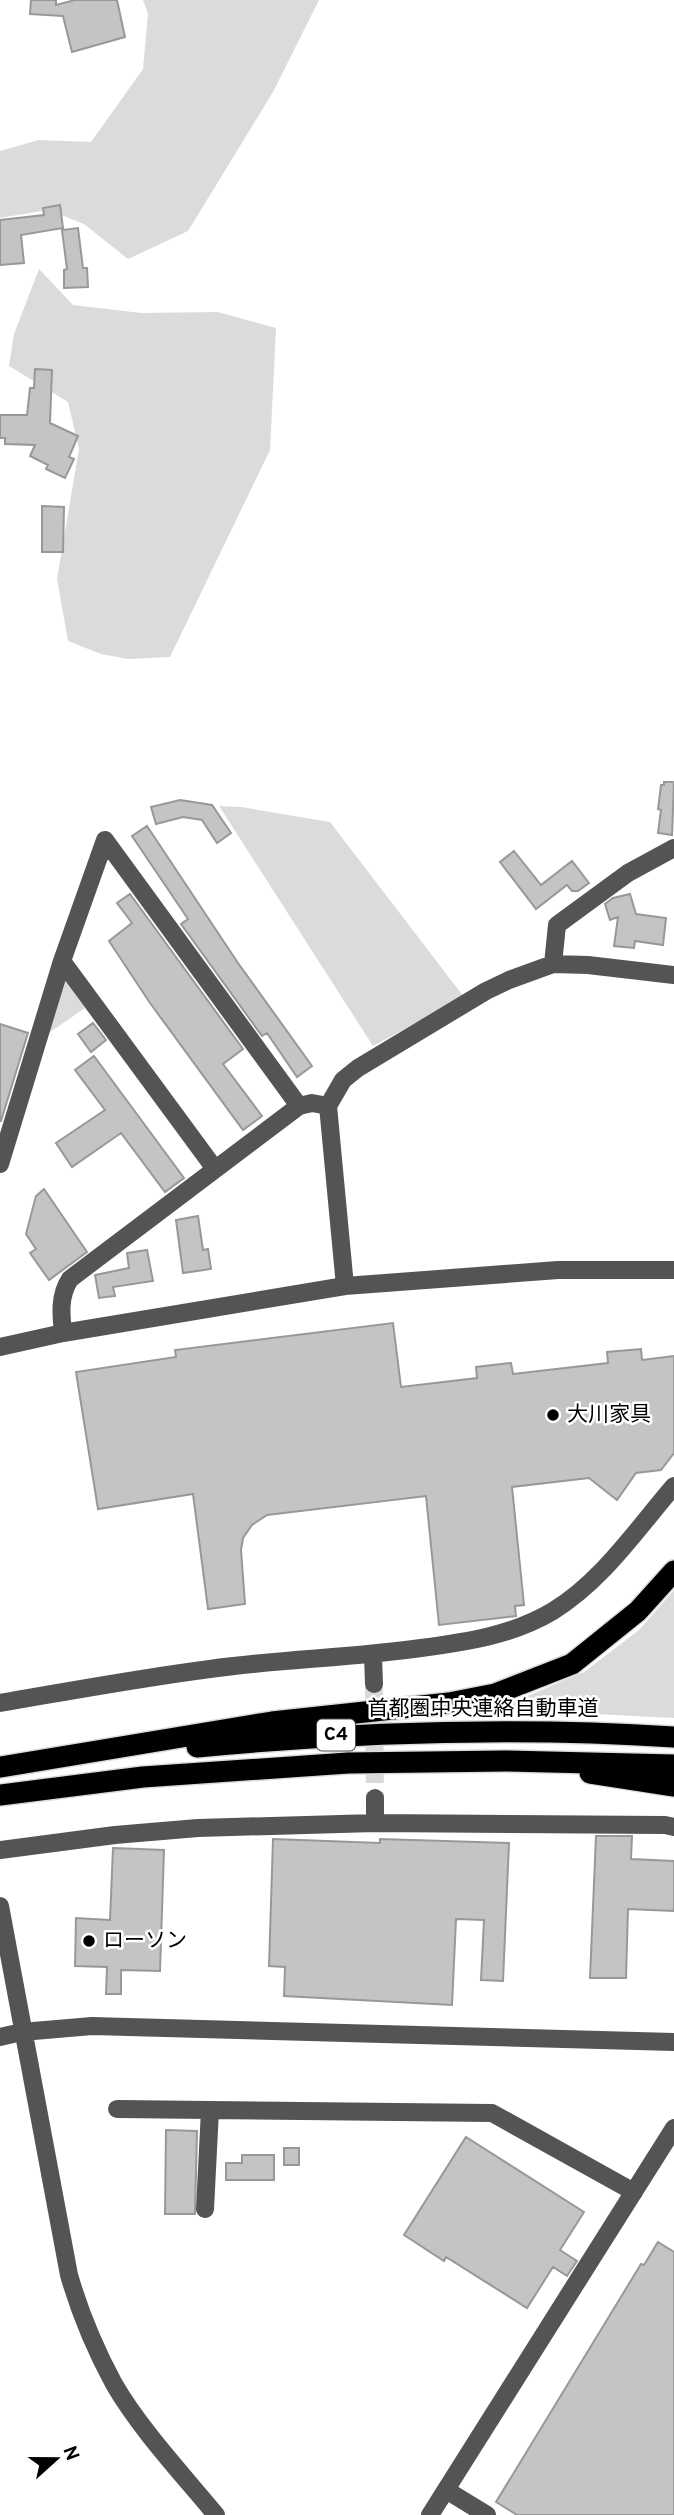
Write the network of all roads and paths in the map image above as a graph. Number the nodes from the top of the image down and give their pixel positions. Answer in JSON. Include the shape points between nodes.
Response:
{"nodes":[{"id":1,"x":674,"y":848,"type":"edge"},
{"id":2,"x":62,"y":961,"type":"junction"},
{"id":3,"x":553,"y":964,"type":"junction"},
{"id":4,"x":674,"y":975,"type":"edge"},
{"id":5,"x":299,"y":1106,"type":"junction"},
{"id":6,"x":328,"y":1106,"type":"junction"},
{"id":7,"x":0,"y":1164,"type":"edge"},
{"id":8,"x":215,"y":1169,"type":"junction"},
{"id":9,"x":674,"y":1270,"type":"edge"},
{"id":10,"x":345,"y":1286,"type":"junction"},
{"id":11,"x":63,"y":1333,"type":"junction"},
{"id":12,"x":0,"y":1347,"type":"edge"},
{"id":13,"x":674,"y":1486,"type":"edge"},
{"id":14,"x":674,"y":1571,"type":"edge"},
{"id":15,"x":373,"y":1655,"type":"junction"},
{"id":16,"x":374,"y":1684,"type":"tunnel mouth"},
{"id":17,"x":0,"y":1703,"type":"edge"},
{"id":18,"x":674,"y":1737,"type":"edge"},
{"id":19,"x":505,"y":1761,"type":"junction"},
{"id":20,"x":674,"y":1765,"type":"edge"},
{"id":21,"x":1,"y":1767,"type":"edge"},
{"id":22,"x":674,"y":1786,"type":"edge"},
{"id":23,"x":0,"y":1795,"type":"edge"},
{"id":24,"x":375,"y":1798,"type":"tunnel mouth"},
{"id":25,"x":374,"y":1823,"type":"junction"},
{"id":26,"x":674,"y":1828,"type":"edge"},
{"id":27,"x":0,"y":1850,"type":"edge"},
{"id":28,"x":0,"y":1906,"type":"edge"},
{"id":29,"x":22,"y":2032,"type":"junction"},
{"id":30,"x":0,"y":2037,"type":"edge"},
{"id":31,"x":674,"y":2042,"type":"edge"},
{"id":32,"x":117,"y":2109,"type":"dead end"},
{"id":33,"x":210,"y":2110,"type":"junction"},
{"id":34,"x":674,"y":2129,"type":"edge"},
{"id":35,"x":634,"y":2192,"type":"junction"},
{"id":36,"x":205,"y":2209,"type":"dead end"},
{"id":37,"x":446,"y":2490,"type":"junction"},
{"id":38,"x":216,"y":2515,"type":"edge"},
{"id":39,"x":430,"y":2515,"type":"edge"},
{"id":40,"x":487,"y":2515,"type":"edge"}],
"edges":[{"from":1,"to":3,"type":"street","via":[[628,873],[557,925]]},
{"from":2,"to":5,"type":"street","via":[[105,839]]},
{"from":2,"to":7,"type":"street"},
{"from":2,"to":8,"type":"street"},
{"from":3,"to":4,"type":"street"},
{"from":3,"to":6,"type":"street","via":[[486,991],[358,1068],[343,1080]]},
{"from":5,"to":6,"type":"street"},
{"from":5,"to":8,"type":"street"},
{"from":6,"to":10,"type":"street"},
{"from":8,"to":11,"type":"street","via":[[70,1279],[61,1308]]},
{"from":9,"to":10,"type":"street","via":[[558,1270]]},
{"from":10,"to":11,"type":"street"},
{"from":11,"to":12,"type":"street"},
{"from":13,"to":15,"type":"street","via":[[603,1572],[553,1610],[518,1629]]},
{"from":14,"to":21,"type":"highway","via":[[638,1611],[572,1664],[495,1694],[272,1722]]},
{"from":15,"to":16,"type":"street"},
{"from":15,"to":17,"type":"street","via":[[211,1668]]},
{"from":18,"to":21,"type":"highway","name":"首都圏中央連絡自動車道","number":"C4","via":[[417,1731]]},
{"from":19,"to":20,"type":"highway","number":"C4"},
{"from":19,"to":22,"type":"highway"},
{"from":19,"to":23,"type":"highway","number":"C4","via":[[348,1763],[143,1777]]},
{"from":24,"to":25,"type":"street"},
{"from":25,"to":26,"type":"street"},
{"from":25,"to":27,"type":"street","via":[[198,1828]]},
{"from":28,"to":29,"type":"street"},
{"from":29,"to":30,"type":"street"},
{"from":29,"to":31,"type":"street","via":[[92,2026]]},
{"from":29,"to":38,"type":"street","via":[[69,2275],[81,2315],[115,2385]]},
{"from":32,"to":33,"type":"street"},
{"from":33,"to":35,"type":"street","via":[[492,2112]]},
{"from":33,"to":36,"type":"street"},
{"from":34,"to":35,"type":"street"},
{"from":35,"to":37,"type":"street"},
{"from":37,"to":39,"type":"street"},
{"from":37,"to":40,"type":"street"}]}
